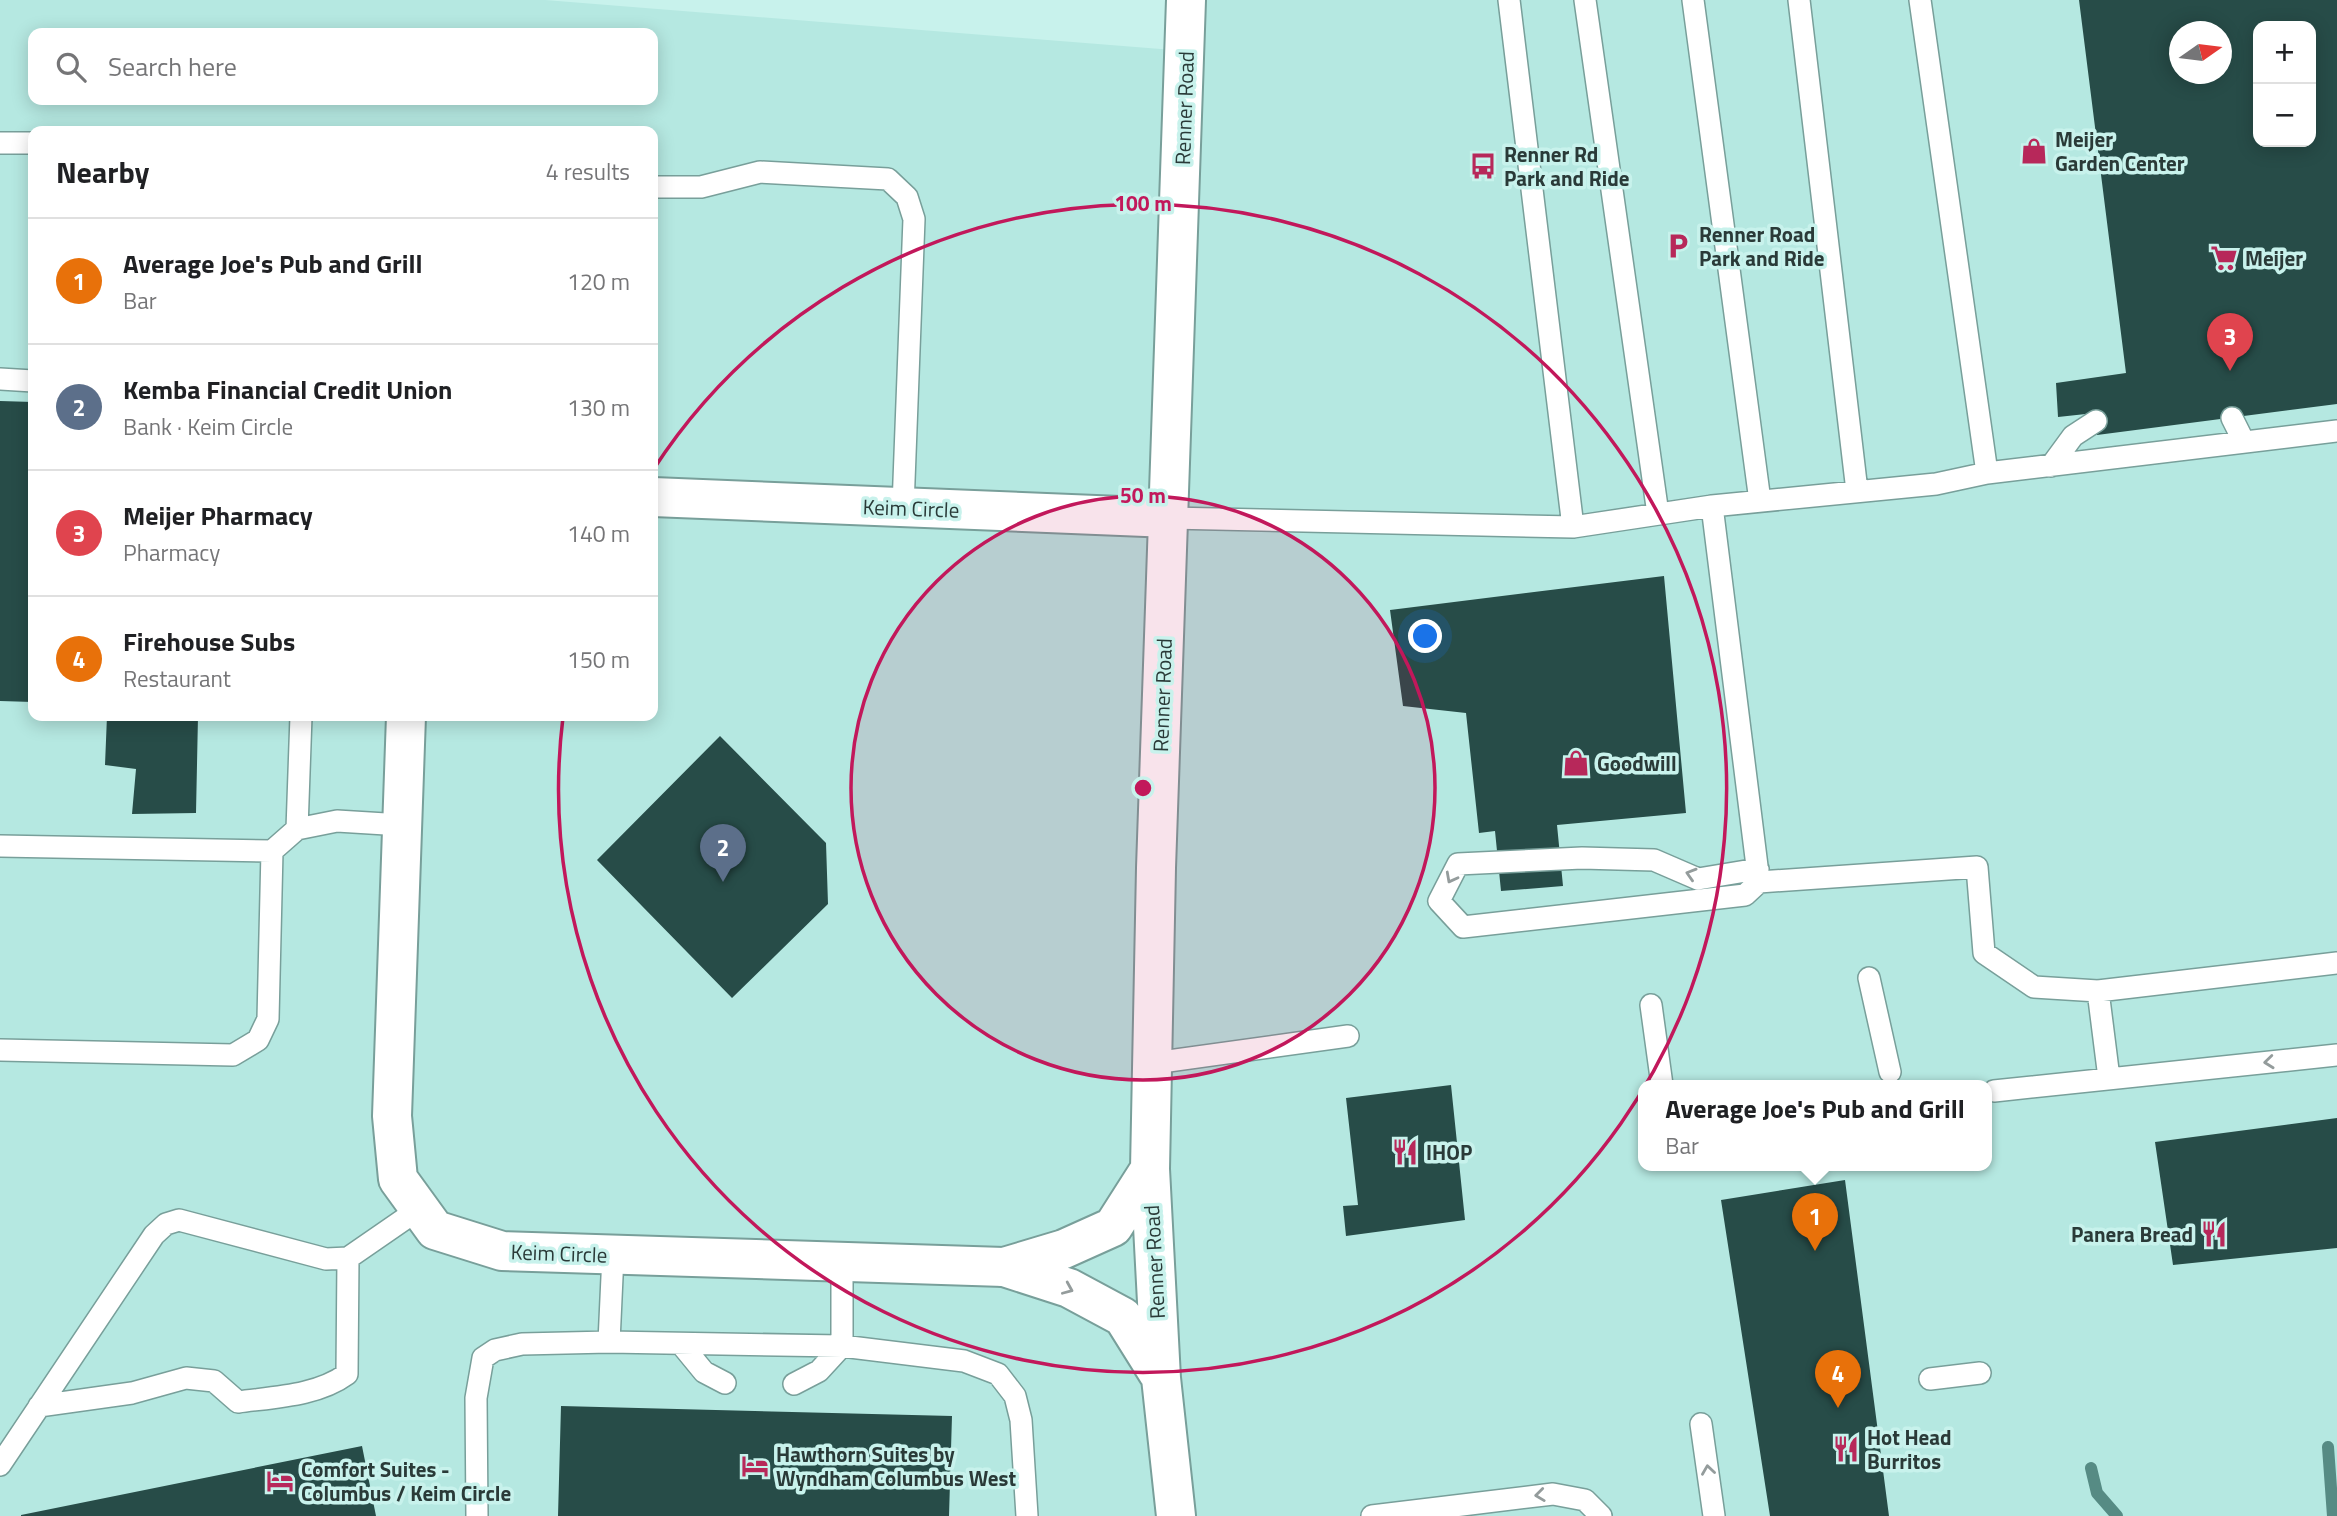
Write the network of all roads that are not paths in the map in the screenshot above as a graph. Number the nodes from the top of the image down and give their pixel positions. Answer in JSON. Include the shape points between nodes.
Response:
{"nodes":[{"id":1,"x":1186,"y":0,"type":"edge"},
{"id":2,"x":1509,"y":0,"type":"edge"},
{"id":3,"x":1585,"y":0,"type":"edge"},
{"id":4,"x":1693,"y":0,"type":"edge"},
{"id":5,"x":1799,"y":0,"type":"edge"},
{"id":6,"x":1920,"y":0,"type":"edge"},
{"id":7,"x":0,"y":142,"type":"edge"},
{"id":8,"x":28,"y":143,"type":"edge"},
{"id":9,"x":658,"y":187,"type":"edge"},
{"id":10,"x":0,"y":380,"type":"edge"},
{"id":11,"x":28,"y":381,"type":"edge"},
{"id":12,"x":2232,"y":418,"type":"dead end"},
{"id":13,"x":2096,"y":421,"type":"dead end"},
{"id":14,"x":2337,"y":431,"type":"edge"},
{"id":15,"x":2244,"y":442,"type":"junction"},
{"id":16,"x":2051,"y":466,"type":"junction"},
{"id":17,"x":1987,"y":473,"type":"junction"},
{"id":18,"x":1857,"y":491,"type":"junction"},
{"id":19,"x":658,"y":497,"type":"edge"},
{"id":20,"x":1760,"y":501,"type":"junction"},
{"id":21,"x":1712,"y":506,"type":"junction"},
{"id":22,"x":904,"y":508,"type":"junction"},
{"id":23,"x":1658,"y":514,"type":"junction"},
{"id":24,"x":1170,"y":518,"type":"junction"},
{"id":25,"x":1573,"y":527,"type":"junction"},
{"id":26,"x":301,"y":721,"type":"edge"},
{"id":27,"x":406,"y":721,"type":"edge"},
{"id":28,"x":402,"y":825,"type":"junction"},
{"id":29,"x":297,"y":829,"type":"junction"},
{"id":30,"x":0,"y":846,"type":"edge"},
{"id":31,"x":272,"y":851,"type":"junction"},
{"id":32,"x":1758,"y":875,"type":"junction"},
{"id":33,"x":2337,"y":963,"type":"edge"},
{"id":34,"x":1869,"y":978,"type":"dead end"},
{"id":35,"x":2098,"y":991,"type":"junction"},
{"id":36,"x":1651,"y":1005,"type":"dead end"},
{"id":37,"x":1348,"y":1036,"type":"dead end"},
{"id":38,"x":0,"y":1050,"type":"edge"},
{"id":39,"x":2337,"y":1055,"type":"edge"},
{"id":40,"x":1154,"y":1063,"type":"junction"},
{"id":41,"x":1890,"y":1072,"type":"dead end"},
{"id":42,"x":2109,"y":1078,"type":"junction"},
{"id":43,"x":1661,"y":1080,"type":"edge"},
{"id":44,"x":1994,"y":1091,"type":"dead end"},
{"id":45,"x":1150,"y":1170,"type":"junction"},
{"id":46,"x":419,"y":1209,"type":"junction"},
{"id":47,"x":613,"y":1255,"type":"junction"},
{"id":48,"x":348,"y":1258,"type":"junction"},
{"id":49,"x":842,"y":1261,"type":"junction"},
{"id":50,"x":1004,"y":1267,"type":"junction"},
{"id":51,"x":609,"y":1342,"type":"junction"},
{"id":52,"x":681,"y":1343,"type":"junction"},
{"id":53,"x":842,"y":1346,"type":"junction"},
{"id":54,"x":1980,"y":1373,"type":"dead end"},
{"id":55,"x":1161,"y":1378,"type":"junction"},
{"id":56,"x":1930,"y":1379,"type":"dead end"},
{"id":57,"x":725,"y":1384,"type":"dead end"},
{"id":58,"x":794,"y":1384,"type":"dead end"},
{"id":59,"x":39,"y":1406,"type":"junction"},
{"id":60,"x":1702,"y":1424,"type":"dead end"},
{"id":61,"x":0,"y":1465,"type":"edge"},
{"id":62,"x":477,"y":1516,"type":"edge"},
{"id":63,"x":1027,"y":1516,"type":"edge"},
{"id":64,"x":1176,"y":1516,"type":"edge"},
{"id":65,"x":1372,"y":1516,"type":"edge"},
{"id":66,"x":1601,"y":1516,"type":"edge"},
{"id":67,"x":1714,"y":1516,"type":"edge"}],
"edges":[{"from":1,"to":24,"type":"main road","name":"Renner Road"},
{"from":2,"to":25,"type":"lane"},
{"from":3,"to":23,"type":"lane"},
{"from":4,"to":20,"type":"lane"},
{"from":5,"to":18,"type":"lane"},
{"from":6,"to":17,"type":"lane"},
{"from":7,"to":8,"type":"lane"},
{"from":9,"to":22,"type":"lane","via":[[701,187],[760,172],[888,179],[907,197],[914,219]]},
{"from":10,"to":11,"type":"lane"},
{"from":12,"to":15,"type":"lane"},
{"from":13,"to":16,"type":"lane","via":[[2073,436]]},
{"from":14,"to":15,"type":"lane"},
{"from":15,"to":16,"type":"lane"},
{"from":16,"to":17,"type":"lane"},
{"from":17,"to":18,"type":"lane","via":[[1936,484]]},
{"from":18,"to":20,"type":"lane"},
{"from":19,"to":22,"type":"main road","name":"Keim Circle"},
{"from":20,"to":21,"type":"lane"},
{"from":21,"to":23,"type":"lane"},
{"from":21,"to":32,"type":"lane"},
{"from":22,"to":24,"type":"main road","name":"Keim Circle"},
{"from":23,"to":25,"type":"lane"},
{"from":24,"to":25,"type":"lane"},
{"from":24,"to":40,"type":"main road","name":"Renner Road","via":[[1156,868]]},
{"from":26,"to":29,"type":"lane"},
{"from":27,"to":28,"type":"main road","name":"Keim Circle"},
{"from":28,"to":29,"type":"lane","via":[[337,821]]},
{"from":28,"to":46,"type":"main road","name":"Keim Circle","via":[[391,1116],[398,1179]]},
{"from":29,"to":31,"type":"lane"},
{"from":30,"to":31,"type":"lane"},
{"from":31,"to":38,"type":"lane","via":[[268,1018],[258,1040],[233,1055]]},
{"from":32,"to":32,"type":"lane","one_way":true,"via":[[1698,879],[1654,860],[1458,864],[1439,901],[1463,927],[1745,895]]},
{"from":32,"to":35,"type":"lane","via":[[1977,867],[1984,953],[2034,987]]},
{"from":33,"to":35,"type":"lane"},
{"from":34,"to":41,"type":"lane"},
{"from":35,"to":42,"type":"lane"},
{"from":36,"to":43,"type":"lane"},
{"from":37,"to":40,"type":"lane"},
{"from":39,"to":42,"type":"lane","one_way":true},
{"from":40,"to":45,"type":"main road","name":"Renner Road"},
{"from":42,"to":44,"type":"lane"},
{"from":45,"to":50,"type":"main road","via":[[1113,1227]]},
{"from":45,"to":55,"type":"main road","name":"Renner Road"},
{"from":46,"to":47,"type":"main road","name":"Keim Circle","via":[[435,1230],[502,1251]]},
{"from":46,"to":48,"type":"lane"},
{"from":47,"to":49,"type":"main road","name":"Keim Circle"},
{"from":47,"to":51,"type":"lane"},
{"from":48,"to":59,"type":"lane","via":[[326,1259],[179,1220],[166,1224],[154,1235]]},
{"from":48,"to":59,"type":"lane","via":[[347,1374],[334,1384],[238,1402],[214,1381],[186,1378],[132,1393]]},
{"from":49,"to":50,"type":"main road","name":"Keim Circle"},
{"from":49,"to":53,"type":"lane"},
{"from":50,"to":55,"type":"main road","one_way":true,"via":[[1069,1288],[1123,1317]]},
{"from":51,"to":52,"type":"lane"},
{"from":51,"to":62,"type":"lane","via":[[522,1344],[495,1350],[483,1359],[477,1398]]},
{"from":52,"to":53,"type":"lane"},
{"from":52,"to":57,"type":"lane","via":[[704,1372]]},
{"from":53,"to":58,"type":"lane","via":[[819,1371]]},
{"from":53,"to":63,"type":"lane","via":[[964,1361],[998,1374],[1016,1396],[1021,1420]]},
{"from":54,"to":56,"type":"lane"},
{"from":55,"to":64,"type":"main road","name":"Renner Road"},
{"from":59,"to":61,"type":"lane"},
{"from":67,"to":60,"type":"lane","one_way":true},
{"from":66,"to":65,"type":"lane","one_way":true,"via":[[1585,1500],[1553,1494]]}]}
